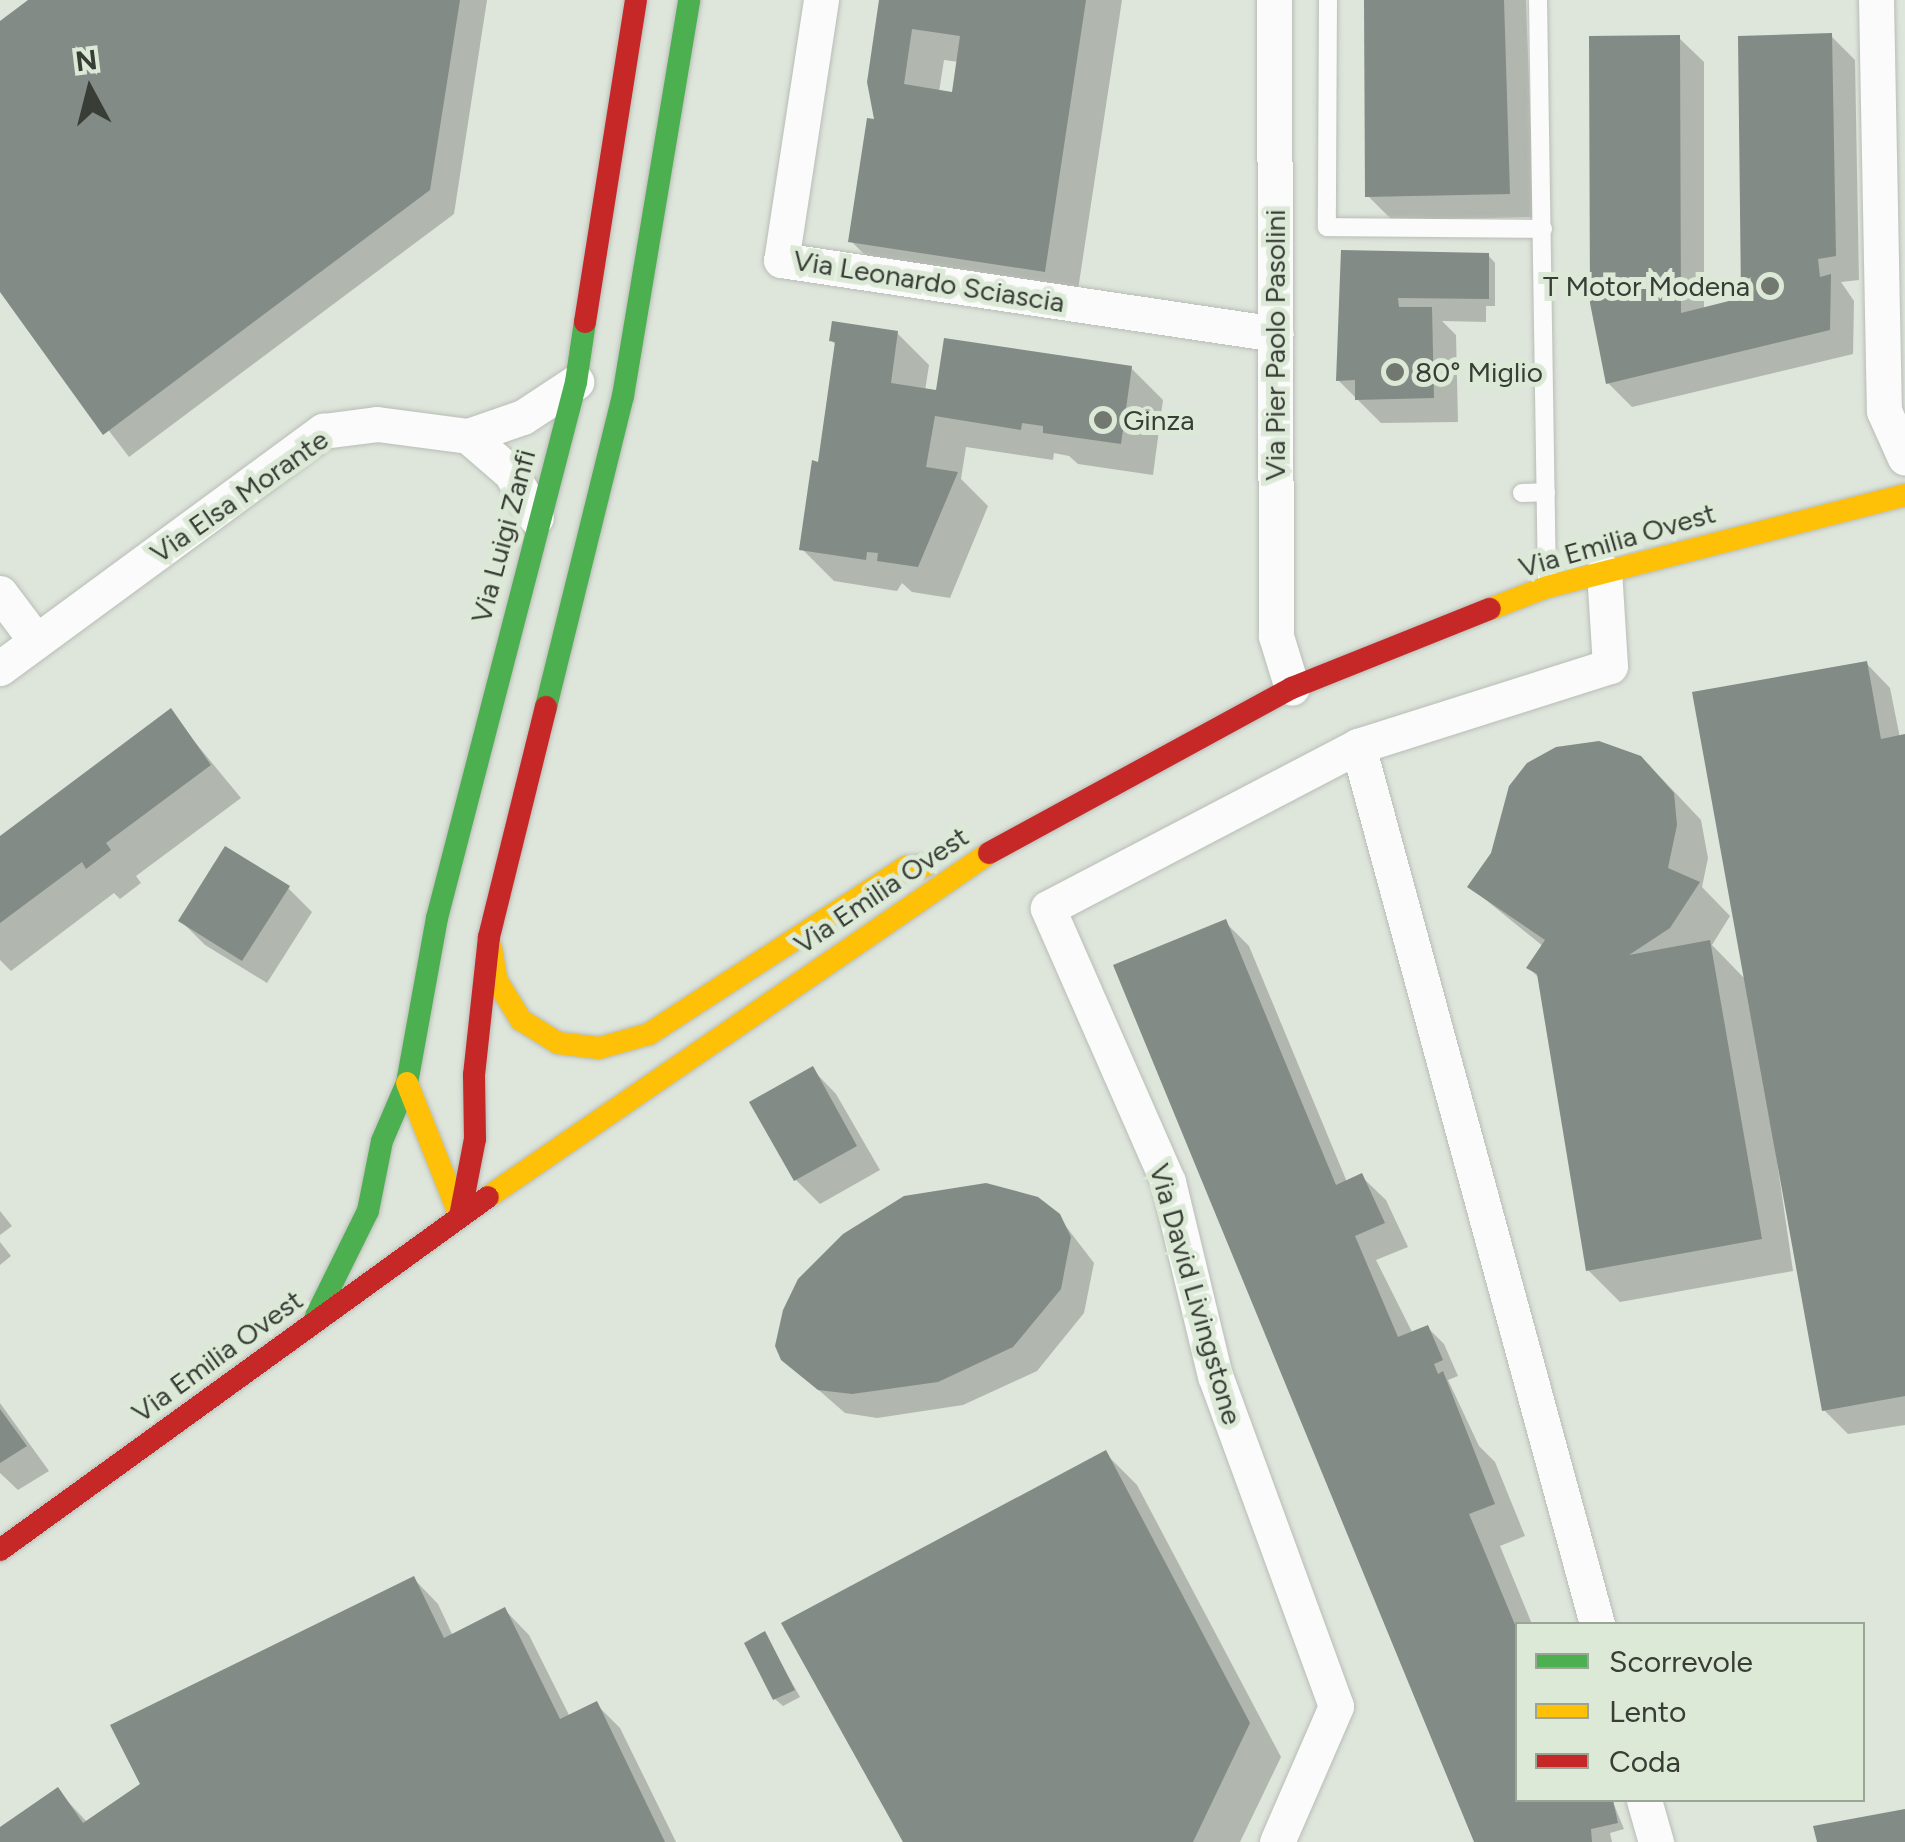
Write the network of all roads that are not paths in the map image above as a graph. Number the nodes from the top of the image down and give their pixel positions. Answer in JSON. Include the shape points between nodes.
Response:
{"nodes":[{"id":1,"x":636,"y":0,"type":"edge"},
{"id":2,"x":688,"y":0,"type":"edge"},
{"id":3,"x":822,"y":0,"type":"edge"},
{"id":4,"x":1274,"y":0,"type":"edge"},
{"id":5,"x":1328,"y":0,"type":"edge"},
{"id":6,"x":1538,"y":0,"type":"edge"},
{"id":7,"x":1876,"y":0,"type":"edge"},
{"id":8,"x":1544,"y":229,"type":"junction"},
{"id":9,"x":1275,"y":334,"type":"junction"},
{"id":10,"x":576,"y":382,"type":"junction"},
{"id":11,"x":468,"y":436,"type":"junction"},
{"id":12,"x":1905,"y":458,"type":"edge"},
{"id":13,"x":1546,"y":492,"type":"junction"},
{"id":14,"x":1522,"y":493,"type":"dead end"},
{"id":15,"x":1905,"y":495,"type":"edge"},
{"id":16,"x":536,"y":518,"type":"junction"},
{"id":17,"x":1604,"y":572,"type":"junction"},
{"id":18,"x":1547,"y":587,"type":"junction"},
{"id":19,"x":0,"y":593,"type":"edge"},
{"id":20,"x":36,"y":641,"type":"junction"},
{"id":21,"x":0,"y":668,"type":"edge"},
{"id":22,"x":1292,"y":688,"type":"junction"},
{"id":23,"x":1358,"y":746,"type":"junction"},
{"id":24,"x":974,"y":862,"type":"junction"},
{"id":25,"x":489,"y":937,"type":"junction"},
{"id":26,"x":408,"y":1083,"type":"junction"},
{"id":27,"x":460,"y":1216,"type":"junction"},
{"id":28,"x":312,"y":1324,"type":"junction"},
{"id":29,"x":0,"y":1550,"type":"edge"},
{"id":30,"x":1596,"y":1622,"type":"edge"},
{"id":31,"x":1645,"y":1802,"type":"edge"},
{"id":32,"x":1277,"y":1842,"type":"edge"},
{"id":33,"x":1656,"y":1842,"type":"edge"}],
"edges":[{"from":1,"to":10,"type":"street","name":"Via Luigi Zanfi"},
{"from":2,"to":25,"type":"street","via":[[622,396]]},
{"from":3,"to":9,"type":"street","name":"Via Leonardo Sciascia","via":[[781,260]]},
{"from":4,"to":9,"type":"street","name":"Via Pier Paolo Pasolini"},
{"from":5,"to":8,"type":"lane","via":[[1327,227]]},
{"from":6,"to":8,"type":"lane"},
{"from":7,"to":12,"type":"street","via":[[1884,411]]},
{"from":8,"to":13,"type":"lane"},
{"from":9,"to":22,"type":"street","name":"Via Pier Paolo Pasolini","via":[[1276,636]]},
{"from":10,"to":11,"type":"street","via":[[523,417]]},
{"from":10,"to":16,"type":"street","name":"Via Luigi Zanfi"},
{"from":11,"to":16,"type":"street","via":[[511,474]]},
{"from":11,"to":20,"type":"street","name":"Via Elsa Morante","via":[[377,424],[323,431]]},
{"from":13,"to":14,"type":"lane"},
{"from":13,"to":18,"type":"lane"},
{"from":15,"to":17,"type":"street","name":"Via Emilia Ovest"},
{"from":16,"to":26,"type":"street","name":"Via Luigi Zanfi","via":[[437,918]]},
{"from":17,"to":18,"type":"street","name":"Via Emilia Ovest"},
{"from":17,"to":23,"type":"street","name":"Via David Livingstone","via":[[1610,666]]},
{"from":18,"to":22,"type":"street","name":"Via Emilia Ovest"},
{"from":19,"to":20,"type":"street"},
{"from":20,"to":21,"type":"street","name":"Via Elsa Morante"},
{"from":22,"to":24,"type":"street","name":"Via Emilia Ovest"},
{"from":23,"to":30,"type":"street"},
{"from":23,"to":32,"type":"street","name":"Via David Livingstone","via":[[1048,908],[1168,1182],[1215,1376],[1336,1706]]},
{"from":24,"to":25,"type":"street","via":[[906,867],[649,1034],[599,1048],[558,1044],[522,1020],[497,981]]},
{"from":24,"to":27,"type":"street","name":"Via Emilia Ovest"},
{"from":25,"to":27,"type":"street","via":[[474,1074],[475,1138]]},
{"from":26,"to":27,"type":"street"},
{"from":26,"to":28,"type":"street","name":"Via Luigi Zanfi","via":[[382,1141],[368,1211]]},
{"from":27,"to":28,"type":"street","name":"Via Emilia Ovest"},
{"from":28,"to":29,"type":"street","name":"Via Emilia Ovest"},
{"from":31,"to":33,"type":"street"}]}
